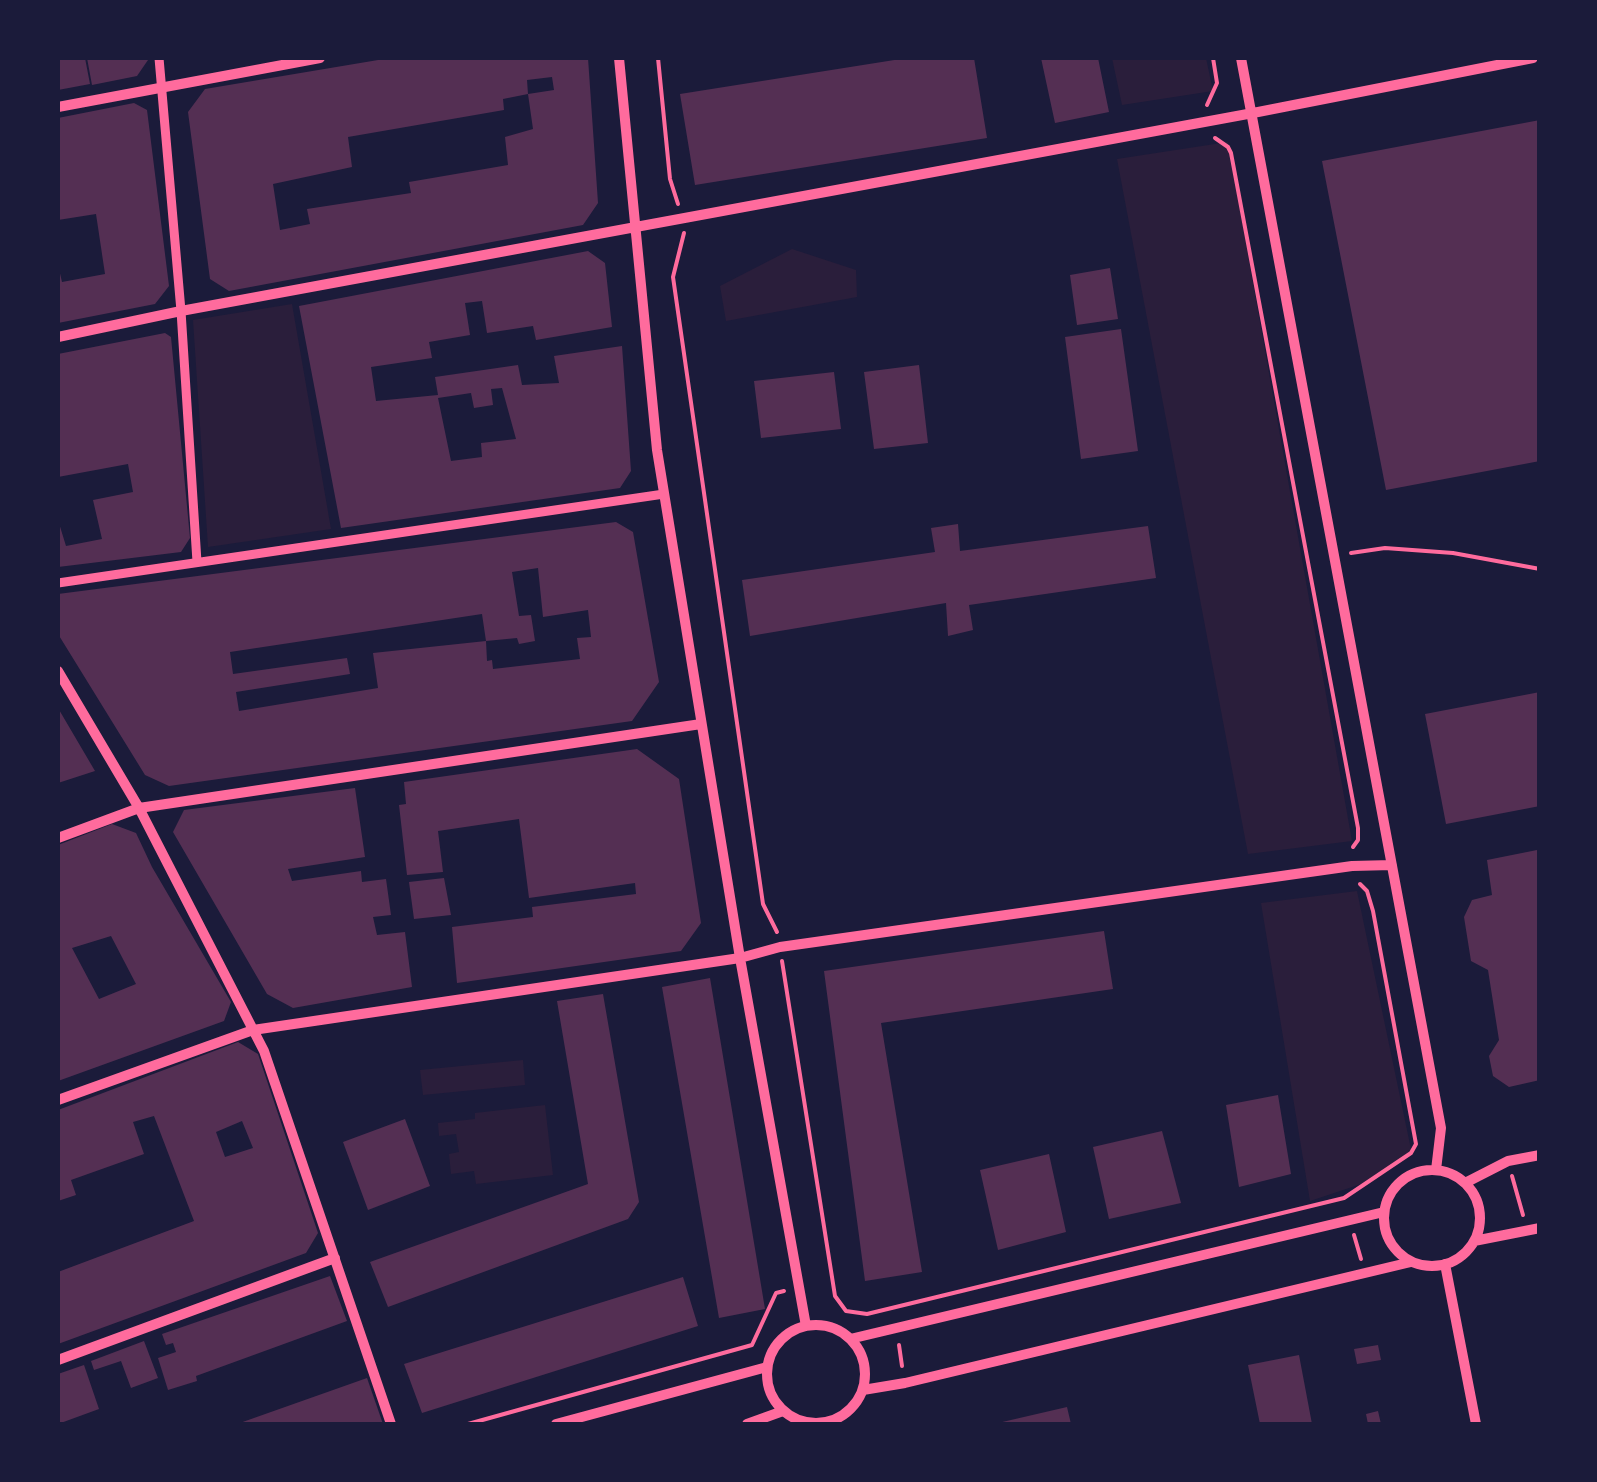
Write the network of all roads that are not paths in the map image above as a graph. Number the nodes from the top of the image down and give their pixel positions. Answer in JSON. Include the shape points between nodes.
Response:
{"nodes":[{"id":1,"x":159,"y":58,"type":"edge"},
{"id":2,"x":320,"y":58,"type":"edge"},
{"id":3,"x":619,"y":58,"type":"edge"},
{"id":4,"x":1242,"y":58,"type":"edge"},
{"id":5,"x":1533,"y":58,"type":"edge"},
{"id":6,"x":163,"y":89,"type":"junction"},
{"id":7,"x":58,"y":106,"type":"edge"},
{"id":8,"x":1253,"y":113,"type":"junction"},
{"id":9,"x":637,"y":228,"type":"junction"},
{"id":10,"x":180,"y":311,"type":"junction"},
{"id":11,"x":58,"y":337,"type":"edge"},
{"id":12,"x":664,"y":494,"type":"junction"},
{"id":13,"x":196,"y":562,"type":"junction"},
{"id":14,"x":58,"y":583,"type":"edge"},
{"id":15,"x":58,"y":671,"type":"edge"},
{"id":16,"x":701,"y":724,"type":"junction"},
{"id":17,"x":139,"y":808,"type":"junction"},
{"id":18,"x":58,"y":838,"type":"edge"},
{"id":19,"x":1392,"y":864,"type":"junction"},
{"id":20,"x":740,"y":958,"type":"junction"},
{"id":21,"x":253,"y":1030,"type":"junction"},
{"id":22,"x":58,"y":1100,"type":"edge"},
{"id":23,"x":1540,"y":1155,"type":"edge"},
{"id":24,"x":1436,"y":1170,"type":"junction"},
{"id":25,"x":1465,"y":1183,"type":"junction"},
{"id":26,"x":1384,"y":1212,"type":"junction"},
{"id":27,"x":1534,"y":1229,"type":"edge"},
{"id":28,"x":1474,"y":1241,"type":"junction"},
{"id":29,"x":335,"y":1258,"type":"junction"},
{"id":30,"x":1412,"y":1262,"type":"junction"},
{"id":31,"x":1445,"y":1264,"type":"junction"},
{"id":32,"x":806,"y":1326,"type":"junction"},
{"id":33,"x":850,"y":1340,"type":"junction"},
{"id":34,"x":58,"y":1360,"type":"edge"},
{"id":35,"x":767,"y":1367,"type":"junction"},
{"id":36,"x":863,"y":1390,"type":"junction"},
{"id":37,"x":783,"y":1411,"type":"junction"},
{"id":38,"x":830,"y":1423,"type":"edge"},
{"id":39,"x":391,"y":1424,"type":"edge"},
{"id":40,"x":556,"y":1424,"type":"edge"},
{"id":41,"x":747,"y":1424,"type":"edge"},
{"id":42,"x":1476,"y":1424,"type":"edge"}],
"edges":[{"from":1,"to":6,"type":"street"},
{"from":2,"to":6,"type":"street"},
{"from":3,"to":9,"type":"street"},
{"from":4,"to":8,"type":"street"},
{"from":5,"to":8,"type":"street"},
{"from":6,"to":7,"type":"street"},
{"from":6,"to":10,"type":"street"},
{"from":8,"to":9,"type":"street"},
{"from":8,"to":19,"type":"street"},
{"from":9,"to":10,"type":"street"},
{"from":9,"to":12,"type":"street"},
{"from":10,"to":11,"type":"street"},
{"from":10,"to":13,"type":"street"},
{"from":12,"to":13,"type":"street"},
{"from":12,"to":16,"type":"street"},
{"from":13,"to":14,"type":"street"},
{"from":15,"to":17,"type":"street"},
{"from":16,"to":17,"type":"street"},
{"from":16,"to":20,"type":"street"},
{"from":17,"to":18,"type":"street"},
{"from":17,"to":21,"type":"street"},
{"from":19,"to":20,"type":"street","via":[[780,947]]},
{"from":19,"to":24,"type":"street","via":[[1440,1128]]},
{"from":20,"to":21,"type":"street"},
{"from":20,"to":32,"type":"street"},
{"from":21,"to":22,"type":"street"},
{"from":21,"to":29,"type":"street"},
{"from":23,"to":25,"type":"street","via":[[1508,1161]]},
{"from":24,"to":25,"type":"street"},
{"from":24,"to":26,"type":"street","via":[[1398,1183]]},
{"from":25,"to":28,"type":"street","via":[[1480,1210]]},
{"from":26,"to":30,"type":"street","via":[[1390,1242]]},
{"from":26,"to":33,"type":"street"},
{"from":27,"to":28,"type":"street"},
{"from":28,"to":31,"type":"street"},
{"from":29,"to":34,"type":"street"},
{"from":29,"to":39,"type":"street"},
{"from":30,"to":31,"type":"street"},
{"from":30,"to":36,"type":"street"},
{"from":31,"to":42,"type":"street"},
{"from":32,"to":33,"type":"street","via":[[830,1327]]},
{"from":32,"to":35,"type":"street","via":[[780,1340]]},
{"from":33,"to":36,"type":"street","via":[[864,1363]]},
{"from":35,"to":37,"type":"street","via":[[769,1391]]},
{"from":35,"to":40,"type":"street"},
{"from":36,"to":38,"type":"street"},
{"from":37,"to":38,"type":"street","via":[[805,1422]]},
{"from":37,"to":41,"type":"street"}]}
